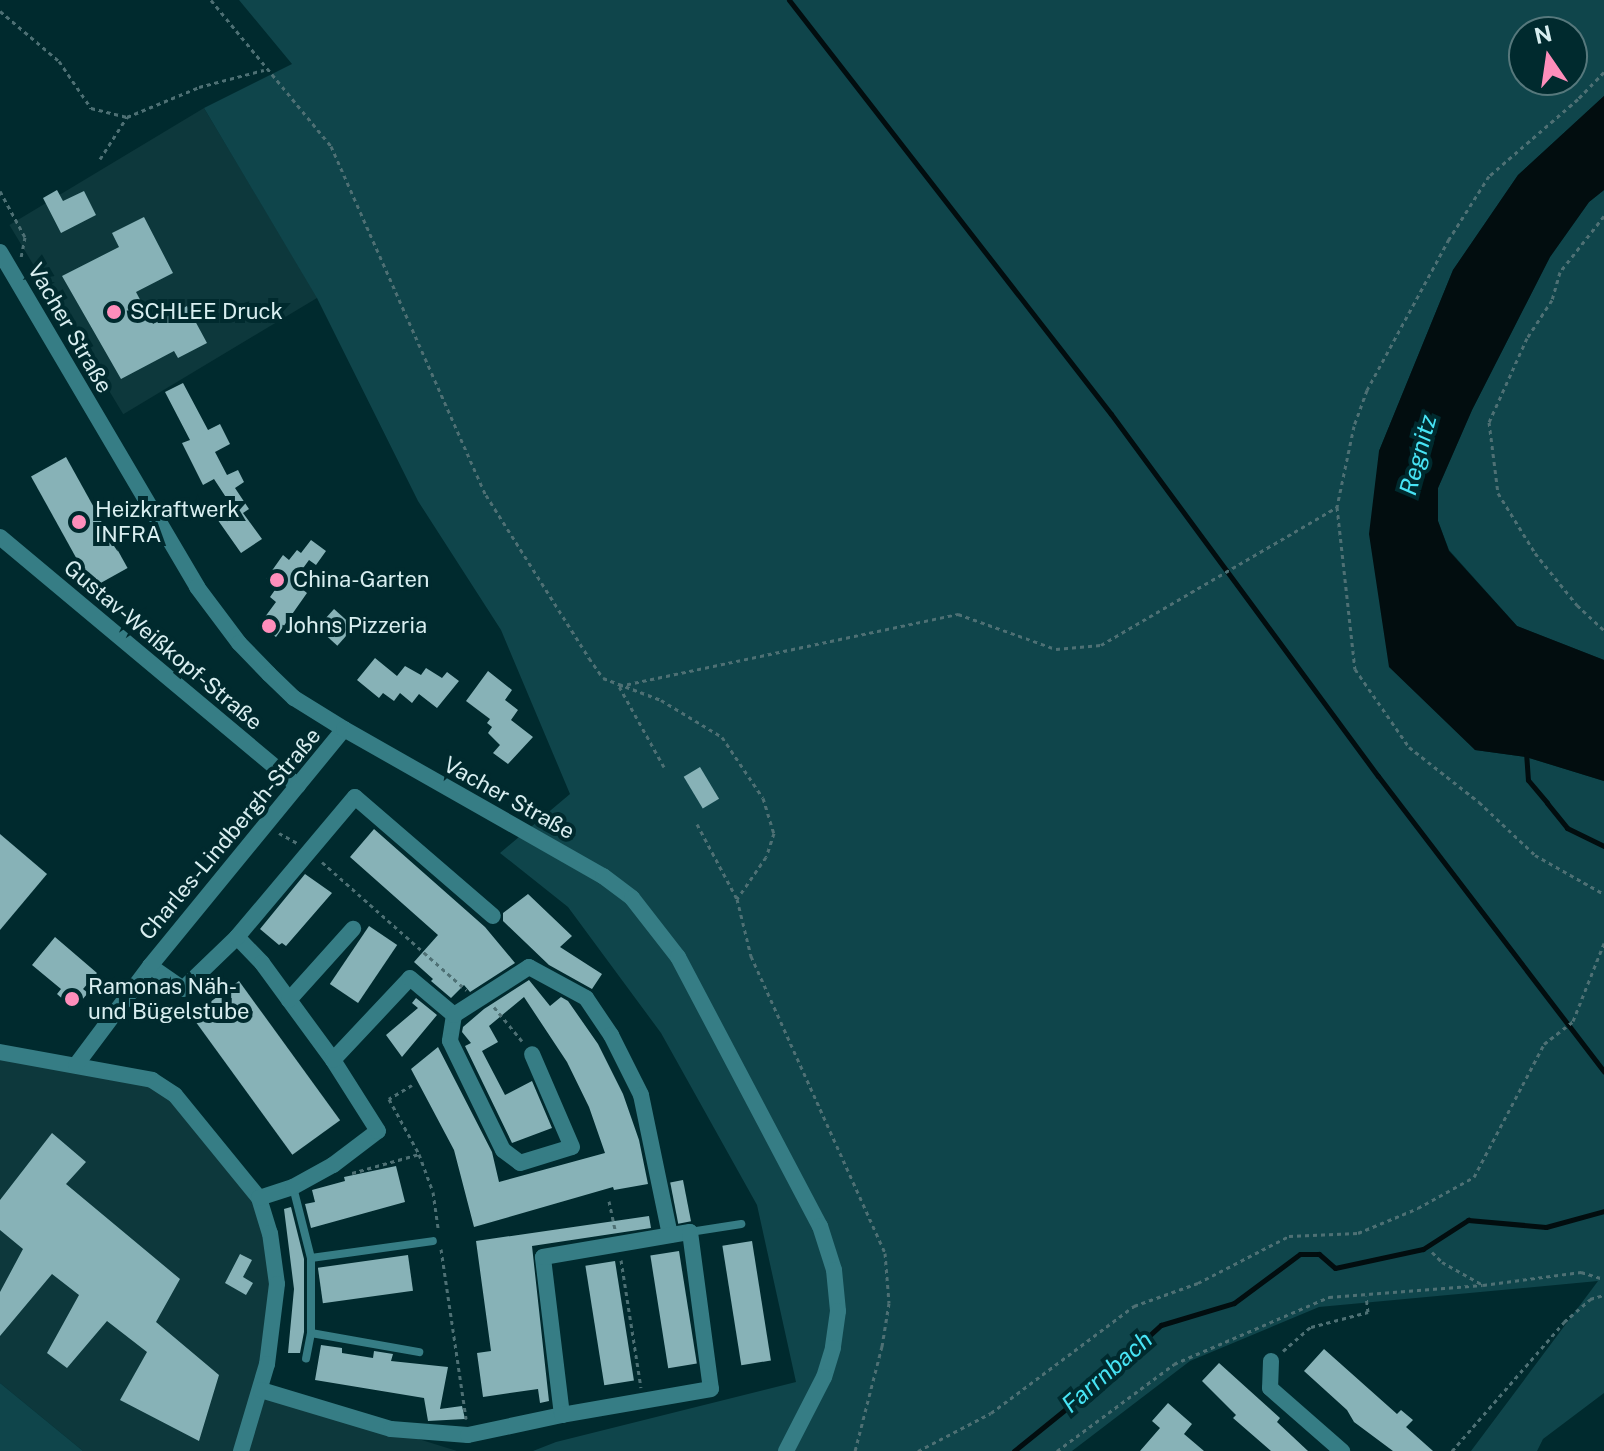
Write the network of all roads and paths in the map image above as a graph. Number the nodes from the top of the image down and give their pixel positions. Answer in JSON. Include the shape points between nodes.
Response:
{"nodes":[{"id":1,"x":211,"y":0,"type":"edge"},
{"id":2,"x":0,"y":11,"type":"edge"},
{"id":3,"x":266,"y":69,"type":"junction"},
{"id":4,"x":1604,"y":72,"type":"edge"},
{"id":5,"x":127,"y":117,"type":"junction"},
{"id":6,"x":100,"y":159,"type":"dead end"},
{"id":7,"x":0,"y":191,"type":"edge"},
{"id":8,"x":1604,"y":216,"type":"edge"},
{"id":9,"x":0,"y":252,"type":"edge"},
{"id":10,"x":17,"y":281,"type":"junction"},
{"id":11,"x":1337,"y":507,"type":"junction"},
{"id":12,"x":0,"y":537,"type":"edge"},
{"id":13,"x":1604,"y":630,"type":"edge"},
{"id":14,"x":619,"y":686,"type":"junction"},
{"id":15,"x":344,"y":729,"type":"junction"},
{"id":16,"x":664,"y":767,"type":"dead end"},
{"id":17,"x":298,"y":786,"type":"junction"},
{"id":18,"x":697,"y":824,"type":"dead end"},
{"id":19,"x":265,"y":825,"type":"junction"},
{"id":20,"x":309,"y":850,"type":"junction"},
{"id":21,"x":1604,"y":894,"type":"edge"},
{"id":22,"x":737,"y":899,"type":"junction"},
{"id":23,"x":493,"y":916,"type":"dead end"},
{"id":24,"x":353,"y":929,"type":"dead end"},
{"id":25,"x":237,"y":937,"type":"junction"},
{"id":26,"x":1604,"y":943,"type":"edge"},
{"id":27,"x":150,"y":966,"type":"junction"},
{"id":28,"x":289,"y":1000,"type":"junction"},
{"id":29,"x":476,"y":1003,"type":"junction"},
{"id":30,"x":454,"y":1015,"type":"junction"},
{"id":31,"x":0,"y":1052,"type":"edge"},
{"id":32,"x":532,"y":1054,"type":"joint"},
{"id":33,"x":333,"y":1060,"type":"junction"},
{"id":34,"x":76,"y":1065,"type":"junction"},
{"id":35,"x":412,"y":1085,"type":"dead end"},
{"id":36,"x":419,"y":1154,"type":"junction"},
{"id":37,"x":333,"y":1165,"type":"junction"},
{"id":38,"x":293,"y":1187,"type":"junction"},
{"id":39,"x":259,"y":1198,"type":"junction"},
{"id":40,"x":609,"y":1201,"type":"dead end"},
{"id":41,"x":741,"y":1224,"type":"dead end"},
{"id":42,"x":690,"y":1232,"type":"junction"},
{"id":43,"x":670,"y":1235,"type":"junction"},
{"id":44,"x":433,"y":1241,"type":"dead end"},
{"id":45,"x":618,"y":1243,"type":"junction"},
{"id":46,"x":1432,"y":1252,"type":"dead end"},
{"id":47,"x":311,"y":1258,"type":"junction"},
{"id":48,"x":1604,"y":1279,"type":"edge"},
{"id":49,"x":1483,"y":1285,"type":"junction"},
{"id":50,"x":1366,"y":1295,"type":"junction"},
{"id":51,"x":1604,"y":1295,"type":"edge"},
{"id":52,"x":311,"y":1333,"type":"junction"},
{"id":53,"x":419,"y":1352,"type":"dead end"},
{"id":54,"x":306,"y":1359,"type":"dead end"},
{"id":55,"x":1271,"y":1361,"type":"joint"},
{"id":56,"x":261,"y":1390,"type":"junction"},
{"id":57,"x":644,"y":1401,"type":"junction"},
{"id":58,"x":562,"y":1415,"type":"junction"},
{"id":59,"x":468,"y":1435,"type":"junction"},
{"id":60,"x":241,"y":1451,"type":"edge"},
{"id":61,"x":786,"y":1451,"type":"edge"},
{"id":62,"x":855,"y":1451,"type":"edge"},
{"id":63,"x":918,"y":1451,"type":"edge"},
{"id":64,"x":1057,"y":1451,"type":"edge"},
{"id":65,"x":1342,"y":1451,"type":"edge"},
{"id":66,"x":1452,"y":1451,"type":"edge"}],
"edges":[{"from":1,"to":3,"type":"path"},
{"from":2,"to":5,"type":"path","via":[[59,61],[91,108]]},
{"from":3,"to":5,"type":"path","via":[[199,87]]},
{"from":3,"to":14,"type":"path","via":[[331,146],[486,495],[589,658],[603,678]]},
{"from":4,"to":11,"type":"path","via":[[1489,176],[1449,239],[1367,390]]},
{"from":5,"to":6,"type":"path"},
{"from":7,"to":10,"type":"path","via":[[25,237]]},
{"from":8,"to":13,"type":"path","via":[[1560,272],[1552,300],[1527,338],[1489,422],[1498,493],[1535,553]]},
{"from":9,"to":10,"type":"street","name":"Vacher Straße"},
{"from":10,"to":15,"type":"street","name":"Vacher Straße","via":[[197,587],[269,674],[294,698]]},
{"from":11,"to":14,"type":"path","via":[[1101,645],[1056,649],[958,614]]},
{"from":11,"to":21,"type":"path","via":[[1355,669],[1409,747],[1535,855]]},
{"from":12,"to":17,"type":"street","name":"Gustav-Weißkopf-Straße"},
{"from":14,"to":16,"type":"path"},
{"from":14,"to":22,"type":"path","via":[[661,700],[722,737],[763,798],[774,833],[766,857]]},
{"from":15,"to":17,"type":"street","name":"Charles-Lindbergh-Straße"},
{"from":15,"to":61,"type":"street","name":"Vacher Straße","via":[[603,876],[632,898],[678,957],[820,1226],[834,1270],[838,1311],[833,1348]]},
{"from":17,"to":19,"type":"street","name":"Charles-Lindbergh-Straße"},
{"from":18,"to":22,"type":"path"},
{"from":19,"to":20,"type":"path"},
{"from":19,"to":27,"type":"street","name":"Charles-Lindbergh-Straße"},
{"from":20,"to":23,"type":"street","name":"Charles-Lindbergh-Straße","via":[[355,797]]},
{"from":20,"to":25,"type":"street","name":"Charles-Lindbergh-Straße"},
{"from":20,"to":29,"type":"path"},
{"from":22,"to":62,"type":"path","via":[[751,956],[885,1253],[889,1303]]},
{"from":24,"to":28,"type":"street"},
{"from":25,"to":27,"type":"street","name":"Charles-Lindbergh-Straße","via":[[183,989]]},
{"from":25,"to":28,"type":"street"},
{"from":26,"to":63,"type":"path","via":[[1573,1021],[1544,1044],[1474,1177],[1358,1233],[1289,1236],[1198,1283],[1134,1306],[991,1413]]},
{"from":27,"to":34,"type":"street","name":"Charles-Lindbergh-Straße"},
{"from":28,"to":33,"type":"street"},
{"from":29,"to":30,"type":"street"},
{"from":29,"to":32,"type":"path","via":[[488,998]]},
{"from":29,"to":43,"type":"street","via":[[529,967],[586,998],[641,1095]]},
{"from":30,"to":32,"type":"street","via":[[450,1041],[503,1150],[520,1163],[572,1147]]},
{"from":30,"to":33,"type":"street","via":[[410,978]]},
{"from":31,"to":34,"type":"street"},
{"from":33,"to":37,"type":"street","via":[[378,1131]]},
{"from":34,"to":39,"type":"street","via":[[152,1080],[175,1095]]},
{"from":35,"to":36,"type":"path","via":[[389,1099]]},
{"from":36,"to":37,"type":"path","via":[[337,1177]]},
{"from":36,"to":59,"type":"path","via":[[433,1192]]},
{"from":37,"to":38,"type":"street"},
{"from":38,"to":39,"type":"street"},
{"from":38,"to":47,"type":"lane"},
{"from":39,"to":56,"type":"street","via":[[277,1284]]},
{"from":40,"to":45,"type":"path"},
{"from":41,"to":42,"type":"lane"},
{"from":42,"to":43,"type":"street"},
{"from":42,"to":57,"type":"street","via":[[711,1389]]},
{"from":43,"to":45,"type":"street"},
{"from":44,"to":47,"type":"lane"},
{"from":45,"to":57,"type":"path"},
{"from":45,"to":58,"type":"street","via":[[543,1257]]},
{"from":46,"to":49,"type":"path"},
{"from":47,"to":52,"type":"lane"},
{"from":48,"to":49,"type":"path","via":[[1581,1272]]},
{"from":49,"to":50,"type":"path"},
{"from":50,"to":55,"type":"path","via":[[1368,1312],[1311,1327]]},
{"from":50,"to":64,"type":"path","via":[[1329,1297],[1174,1364]]},
{"from":51,"to":66,"type":"path","via":[[1590,1299],[1564,1322]]},
{"from":52,"to":53,"type":"lane"},
{"from":52,"to":54,"type":"lane"},
{"from":55,"to":65,"type":"street","via":[[1270,1388]]},
{"from":56,"to":59,"type":"street","via":[[391,1429]]},
{"from":56,"to":60,"type":"street"},
{"from":57,"to":58,"type":"street"},
{"from":58,"to":59,"type":"street"}]}
